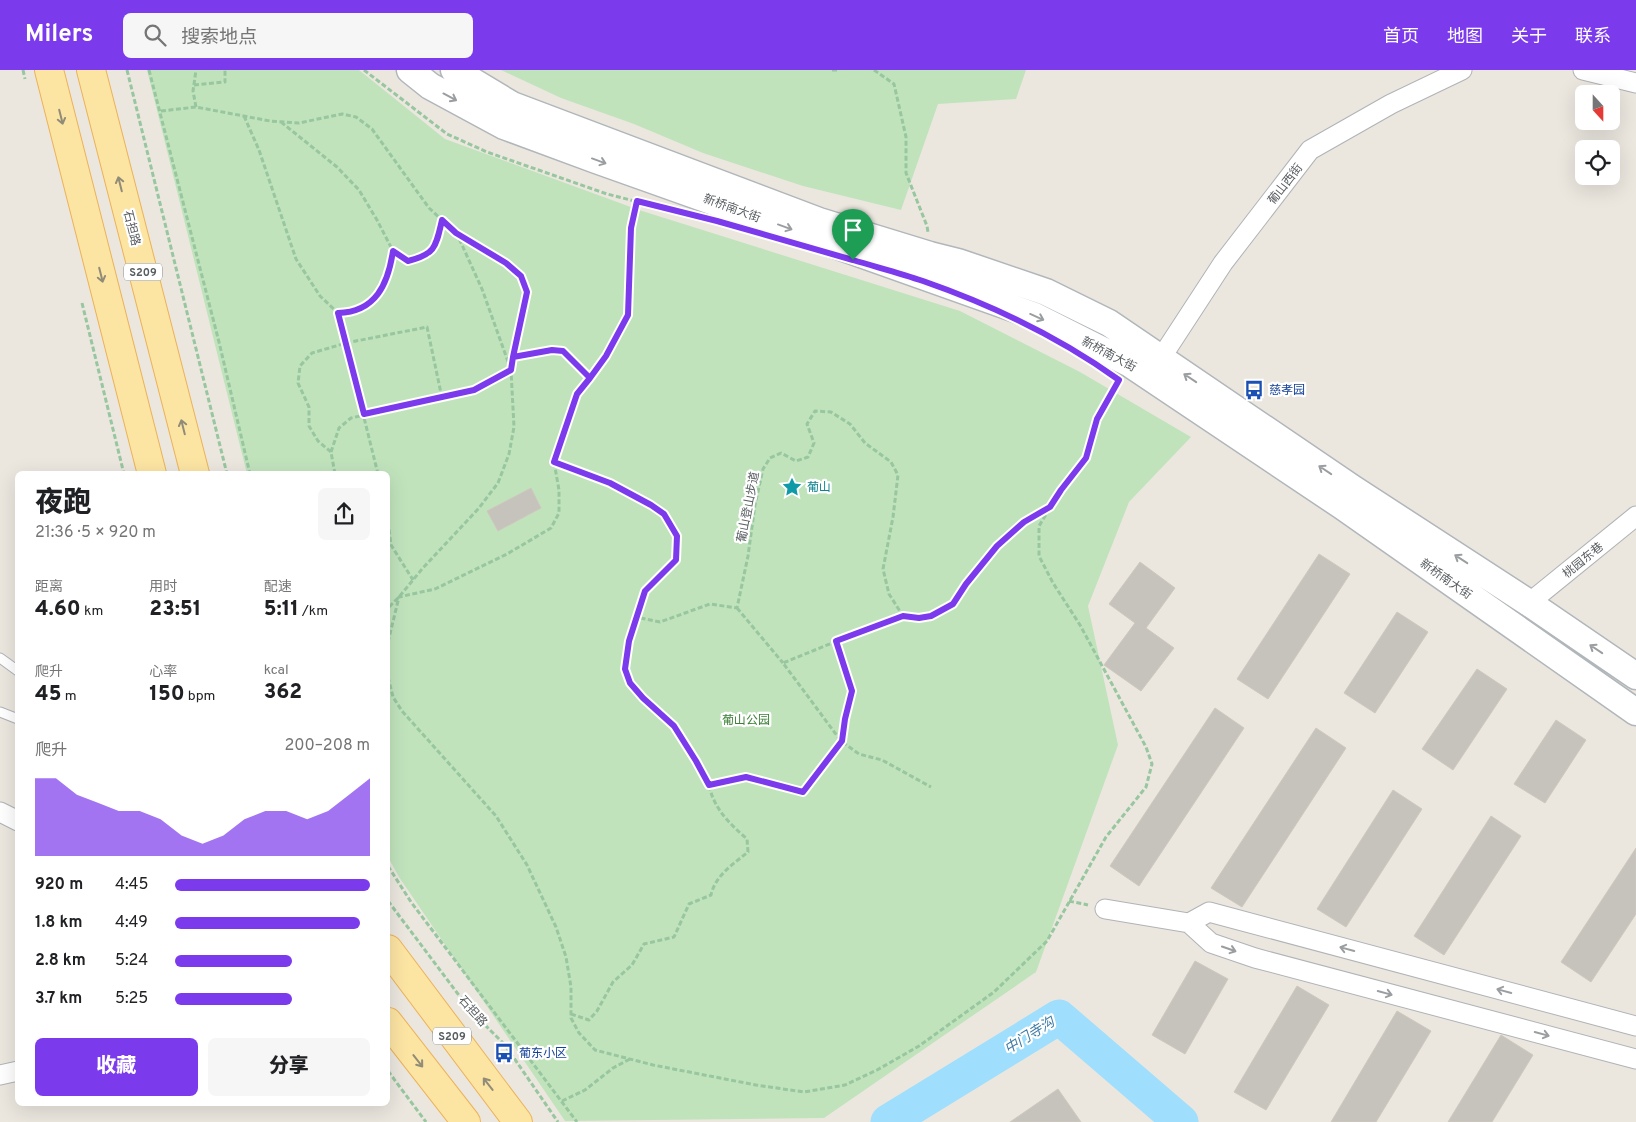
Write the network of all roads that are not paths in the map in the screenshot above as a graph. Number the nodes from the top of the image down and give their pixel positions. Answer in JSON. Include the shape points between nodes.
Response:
{"nodes":[{"id":1,"x":49,"y":70,"type":"edge"},
{"id":2,"x":91,"y":70,"type":"edge"},
{"id":3,"x":410,"y":70,"type":"edge"},
{"id":4,"x":454,"y":70,"type":"edge"},
{"id":5,"x":1462,"y":70,"type":"edge"},
{"id":6,"x":1583,"y":70,"type":"edge"},
{"id":7,"x":1636,"y":82,"type":"edge"},
{"id":8,"x":1161,"y":358,"type":"junction"},
{"id":9,"x":151,"y":471,"type":"edge"},
{"id":10,"x":194,"y":471,"type":"edge"},
{"id":11,"x":1636,"y":516,"type":"edge"},
{"id":12,"x":1529,"y":603,"type":"junction"},
{"id":13,"x":0,"y":658,"type":"edge"},
{"id":14,"x":15,"y":669,"type":"edge"},
{"id":15,"x":1636,"y":676,"type":"edge"},
{"id":16,"x":0,"y":712,"type":"edge"},
{"id":17,"x":1636,"y":712,"type":"edge"},
{"id":18,"x":15,"y":718,"type":"edge"},
{"id":19,"x":0,"y":812,"type":"edge"},
{"id":20,"x":15,"y":820,"type":"edge"},
{"id":21,"x":1105,"y":909,"type":"dead end"},
{"id":22,"x":1189,"y":922,"type":"junction"},
{"id":23,"x":390,"y":952,"type":"edge"},
{"id":24,"x":390,"y":1025,"type":"edge"},
{"id":25,"x":1636,"y":1026,"type":"edge"},
{"id":26,"x":1636,"y":1059,"type":"edge"},
{"id":27,"x":15,"y":1072,"type":"edge"},
{"id":28,"x":0,"y":1075,"type":"edge"},
{"id":29,"x":465,"y":1120,"type":"edge"},
{"id":30,"x":518,"y":1122,"type":"edge"}],
"edges":[{"from":1,"to":9,"type":"main road","one_way":true},
{"from":10,"to":2,"type":"main road","name":"石担路","number":"S209","one_way":true},
{"from":3,"to":17,"type":"main road","name":"新桥南大街","one_way":true,"via":[[430,86],[504,126],[1035,316],[1130,364],[1326,495]]},
{"from":4,"to":8,"type":"main road","name":"新桥南大街","via":[[512,105],[819,221],[1046,292],[1109,323]]},
{"from":5,"to":8,"type":"street","name":"葡山西街","via":[[1391,104],[1310,150],[1223,263]]},
{"from":6,"to":7,"type":"street"},
{"from":12,"to":8,"type":"main road","name":"新桥南大街","one_way":true},
{"from":11,"to":12,"type":"street","name":"桃园东巷"},
{"from":15,"to":12,"type":"main road","name":"新桥南大街","one_way":true},
{"from":13,"to":14,"type":"lane"},
{"from":16,"to":18,"type":"lane"},
{"from":19,"to":20,"type":"street"},
{"from":21,"to":22,"type":"street"},
{"from":25,"to":22,"type":"street","one_way":true,"via":[[1209,912]]},
{"from":22,"to":26,"type":"street","one_way":true,"via":[[1211,943],[1256,958]]},
{"from":30,"to":23,"type":"main road","number":"S209","one_way":true},
{"from":24,"to":29,"type":"main road","one_way":true},
{"from":27,"to":28,"type":"street"}]}
